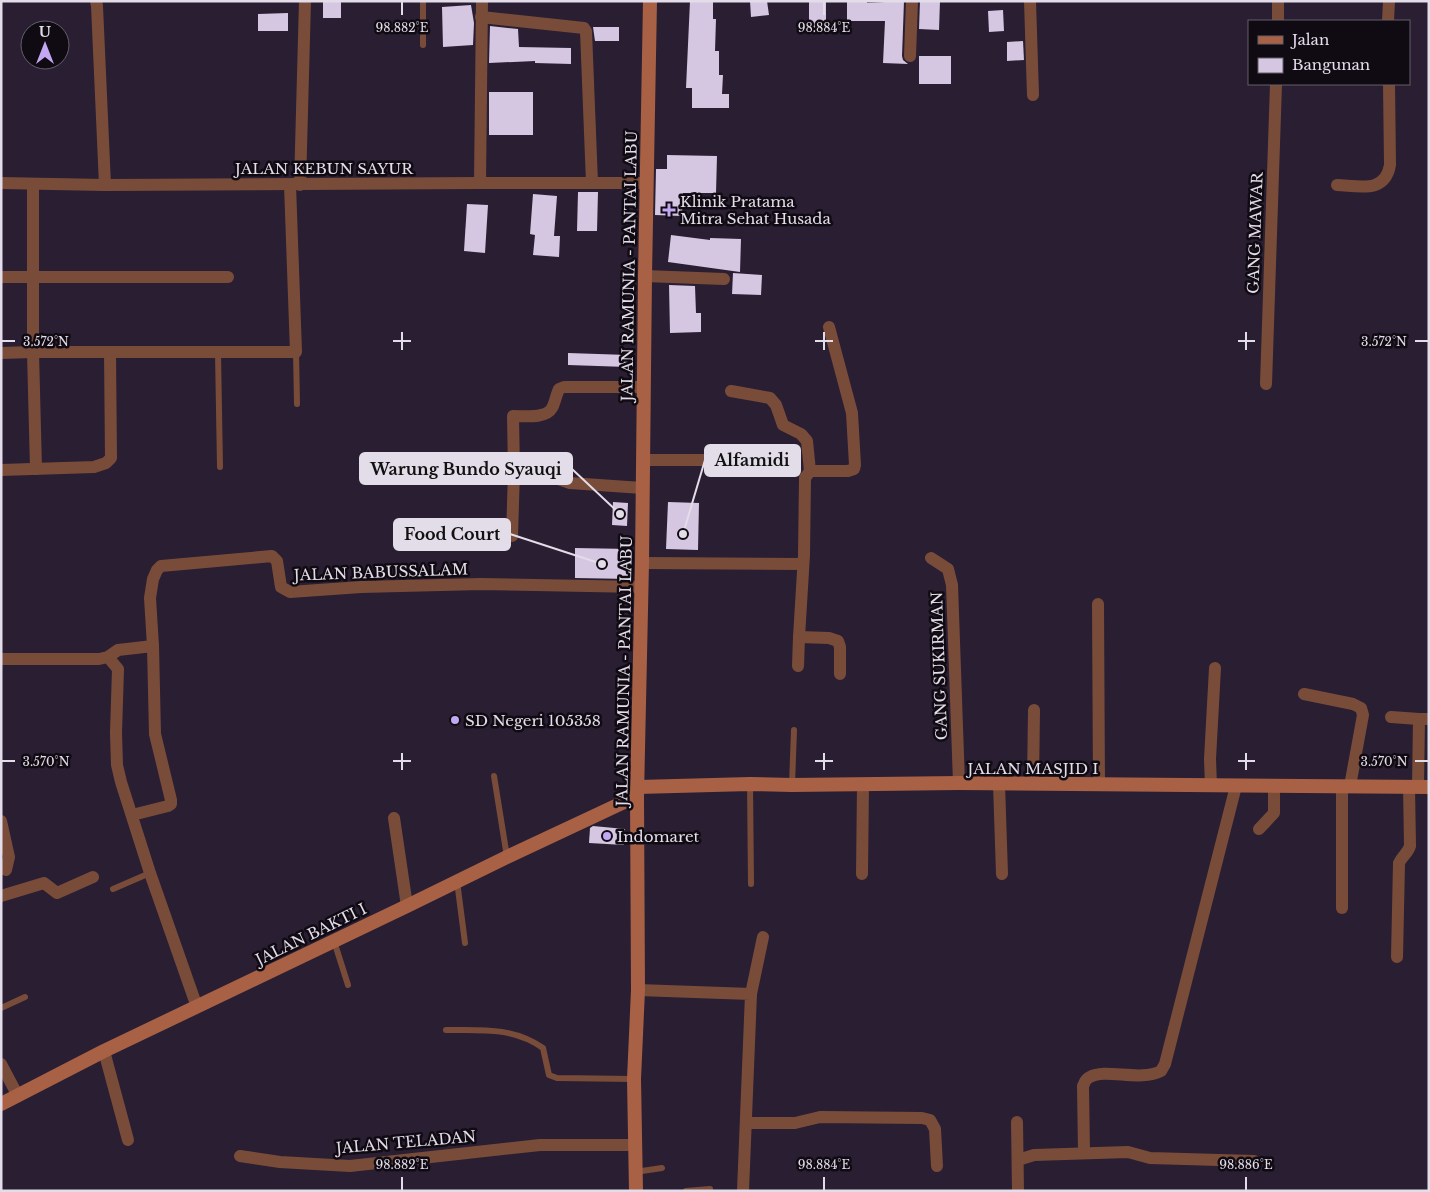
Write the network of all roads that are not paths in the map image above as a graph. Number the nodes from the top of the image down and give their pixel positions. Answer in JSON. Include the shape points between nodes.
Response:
{"nodes":[{"id":1,"x":96,"y":1,"type":"edge"},
{"id":2,"x":305,"y":1,"type":"edge"},
{"id":3,"x":423,"y":1,"type":"edge"},
{"id":4,"x":482,"y":1,"type":"edge"},
{"id":5,"x":650,"y":1,"type":"edge"},
{"id":6,"x":912,"y":1,"type":"edge"},
{"id":7,"x":1030,"y":1,"type":"edge"},
{"id":8,"x":1278,"y":1,"type":"edge"},
{"id":9,"x":1389,"y":1,"type":"edge"},
{"id":10,"x":481,"y":18,"type":"junction"},
{"id":11,"x":1278,"y":20,"type":"edge"},
{"id":12,"x":1388,"y":20,"type":"edge"},
{"id":13,"x":423,"y":45,"type":"dead end"},
{"id":14,"x":910,"y":56,"type":"dead end"},
{"id":15,"x":1276,"y":85,"type":"edge"},
{"id":16,"x":1389,"y":85,"type":"edge"},
{"id":17,"x":1033,"y":95,"type":"dead end"},
{"id":18,"x":1,"y":183,"type":"edge"},
{"id":19,"x":480,"y":183,"type":"junction"},
{"id":20,"x":592,"y":183,"type":"junction"},
{"id":21,"x":33,"y":184,"type":"junction"},
{"id":22,"x":646,"y":184,"type":"junction"},
{"id":23,"x":105,"y":185,"type":"junction"},
{"id":24,"x":295,"y":185,"type":"junction"},
{"id":25,"x":1337,"y":185,"type":"dead end"},
{"id":26,"x":645,"y":276,"type":"junction"},
{"id":27,"x":1,"y":277,"type":"edge"},
{"id":28,"x":33,"y":277,"type":"junction"},
{"id":29,"x":228,"y":277,"type":"dead end"},
{"id":30,"x":724,"y":279,"type":"dead end"},
{"id":31,"x":829,"y":326,"type":"dead end"},
{"id":32,"x":33,"y":352,"type":"junction"},
{"id":33,"x":110,"y":352,"type":"junction"},
{"id":34,"x":296,"y":352,"type":"junction"},
{"id":35,"x":1,"y":353,"type":"edge"},
{"id":36,"x":218,"y":353,"type":"junction"},
{"id":37,"x":1266,"y":384,"type":"dead end"},
{"id":38,"x":644,"y":387,"type":"junction"},
{"id":39,"x":731,"y":391,"type":"dead end"},
{"id":40,"x":297,"y":404,"type":"dead end"},
{"id":41,"x":643,"y":460,"type":"junction"},
{"id":42,"x":732,"y":460,"type":"dead end"},
{"id":43,"x":220,"y":467,"type":"dead end"},
{"id":44,"x":36,"y":469,"type":"junction"},
{"id":45,"x":1,"y":470,"type":"edge"},
{"id":46,"x":514,"y":471,"type":"junction"},
{"id":47,"x":810,"y":471,"type":"junction"},
{"id":48,"x":642,"y":488,"type":"junction"},
{"id":49,"x":512,"y":536,"type":"dead end"},
{"id":50,"x":931,"y":558,"type":"dead end"},
{"id":51,"x":642,"y":563,"type":"junction"},
{"id":52,"x":803,"y":564,"type":"junction"},
{"id":53,"x":642,"y":588,"type":"junction"},
{"id":54,"x":1098,"y":604,"type":"dead end"},
{"id":55,"x":799,"y":638,"type":"junction"},
{"id":56,"x":153,"y":646,"type":"junction"},
{"id":57,"x":108,"y":657,"type":"junction"},
{"id":58,"x":1,"y":659,"type":"edge"},
{"id":59,"x":798,"y":666,"type":"dead end"},
{"id":60,"x":1215,"y":668,"type":"dead end"},
{"id":61,"x":840,"y":674,"type":"dead end"},
{"id":62,"x":1304,"y":694,"type":"dead end"},
{"id":63,"x":1034,"y":710,"type":"dead end"},
{"id":64,"x":1391,"y":717,"type":"dead end"},
{"id":65,"x":1424,"y":719,"type":"edge"},
{"id":66,"x":794,"y":730,"type":"dead end"},
{"id":67,"x":494,"y":776,"type":"dead end"},
{"id":68,"x":750,"y":784,"type":"junction"},
{"id":69,"x":862,"y":784,"type":"junction"},
{"id":70,"x":959,"y":784,"type":"junction"},
{"id":71,"x":999,"y":784,"type":"junction"},
{"id":72,"x":1033,"y":784,"type":"junction"},
{"id":73,"x":1099,"y":784,"type":"junction"},
{"id":74,"x":792,"y":785,"type":"junction"},
{"id":75,"x":1211,"y":786,"type":"junction"},
{"id":76,"x":1236,"y":786,"type":"junction"},
{"id":77,"x":1274,"y":786,"type":"junction"},
{"id":78,"x":1346,"y":786,"type":"junction"},
{"id":79,"x":1419,"y":787,"type":"edge"},
{"id":80,"x":638,"y":792,"type":"junction"},
{"id":81,"x":132,"y":815,"type":"junction"},
{"id":82,"x":394,"y":818,"type":"dead end"},
{"id":83,"x":1,"y":821,"type":"edge"},
{"id":84,"x":1259,"y":829,"type":"dead end"},
{"id":85,"x":507,"y":857,"type":"junction"},
{"id":86,"x":6,"y":870,"type":"dead end"},
{"id":87,"x":150,"y":873,"type":"junction"},
{"id":88,"x":862,"y":874,"type":"dead end"},
{"id":89,"x":1002,"y":874,"type":"dead end"},
{"id":90,"x":92,"y":877,"type":"dead end"},
{"id":91,"x":457,"y":881,"type":"junction"},
{"id":92,"x":751,"y":884,"type":"dead end"},
{"id":93,"x":113,"y":889,"type":"dead end"},
{"id":94,"x":1,"y":896,"type":"edge"},
{"id":95,"x":407,"y":906,"type":"junction"},
{"id":96,"x":1342,"y":908,"type":"dead end"},
{"id":97,"x":763,"y":937,"type":"dead end"},
{"id":98,"x":334,"y":941,"type":"junction"},
{"id":99,"x":465,"y":943,"type":"dead end"},
{"id":100,"x":1397,"y":957,"type":"dead end"},
{"id":101,"x":348,"y":985,"type":"dead end"},
{"id":102,"x":638,"y":990,"type":"junction"},
{"id":103,"x":751,"y":994,"type":"junction"},
{"id":104,"x":24,"y":997,"type":"dead end"},
{"id":105,"x":197,"y":1007,"type":"junction"},
{"id":106,"x":1,"y":1008,"type":"edge"},
{"id":107,"x":446,"y":1030,"type":"dead end"},
{"id":108,"x":104,"y":1051,"type":"junction"},
{"id":109,"x":1,"y":1064,"type":"edge"},
{"id":110,"x":634,"y":1080,"type":"junction"},
{"id":111,"x":18,"y":1096,"type":"junction"},
{"id":112,"x":1,"y":1104,"type":"edge"},
{"id":113,"x":1017,"y":1122,"type":"dead end"},
{"id":114,"x":746,"y":1123,"type":"junction"},
{"id":115,"x":128,"y":1140,"type":"dead end"},
{"id":116,"x":635,"y":1145,"type":"junction"},
{"id":117,"x":1084,"y":1152,"type":"junction"},
{"id":118,"x":240,"y":1156,"type":"dead end"},
{"id":119,"x":1018,"y":1160,"type":"junction"},
{"id":120,"x":1254,"y":1161,"type":"dead end"},
{"id":121,"x":937,"y":1166,"type":"dead end"},
{"id":122,"x":662,"y":1168,"type":"dead end"},
{"id":123,"x":635,"y":1172,"type":"junction"},
{"id":124,"x":710,"y":1189,"type":"dead end"},
{"id":125,"x":636,"y":1191,"type":"edge"},
{"id":126,"x":686,"y":1191,"type":"edge"},
{"id":127,"x":743,"y":1191,"type":"edge"},
{"id":128,"x":1018,"y":1191,"type":"edge"}],
"edges":[{"from":1,"to":23,"type":"street"},
{"from":2,"to":24,"type":"street"},
{"from":3,"to":13,"type":"lane"},
{"from":4,"to":10,"type":"street"},
{"from":5,"to":22,"type":"main road","name":"JALAN RAMUNIA - PANTAI LABU"},
{"from":6,"to":14,"type":"street"},
{"from":7,"to":17,"type":"street"},
{"from":8,"to":11,"type":"street"},
{"from":9,"to":12,"type":"street"},
{"from":10,"to":19,"type":"street"},
{"from":10,"to":20,"type":"street","via":[[584,28]]},
{"from":15,"to":37,"type":"street","name":"GANG MAWAR"},
{"from":16,"to":25,"type":"street","via":[[1389,176],[1376,186]]},
{"from":18,"to":21,"type":"street","name":"JALAN KEBUN SAYUR"},
{"from":19,"to":20,"type":"street","name":"JALAN KEBUN SAYUR"},
{"from":19,"to":24,"type":"street","name":"JALAN KEBUN SAYUR"},
{"from":20,"to":22,"type":"street","name":"JALAN KEBUN SAYUR"},
{"from":21,"to":23,"type":"street","name":"JALAN KEBUN SAYUR"},
{"from":21,"to":28,"type":"street"},
{"from":22,"to":26,"type":"main road","name":"JALAN RAMUNIA - PANTAI LABU"},
{"from":23,"to":24,"type":"street","name":"JALAN KEBUN SAYUR"},
{"from":24,"to":34,"type":"street"},
{"from":26,"to":30,"type":"street"},
{"from":26,"to":38,"type":"main road","name":"JALAN RAMUNIA - PANTAI LABU"},
{"from":27,"to":28,"type":"street"},
{"from":28,"to":29,"type":"street"},
{"from":28,"to":32,"type":"street"},
{"from":31,"to":47,"type":"street","via":[[852,413],[855,465],[848,471]]},
{"from":32,"to":33,"type":"street"},
{"from":32,"to":35,"type":"street"},
{"from":32,"to":44,"type":"street"},
{"from":33,"to":36,"type":"street"},
{"from":33,"to":44,"type":"street","via":[[111,458],[94,467]]},
{"from":34,"to":36,"type":"street"},
{"from":34,"to":40,"type":"lane"},
{"from":36,"to":43,"type":"lane"},
{"from":38,"to":41,"type":"main road","name":"JALAN RAMUNIA - PANTAI LABU"},
{"from":38,"to":46,"type":"street","via":[[564,387],[559,389],[547,413],[513,416]]},
{"from":39,"to":47,"type":"street","via":[[765,396],[774,401],[783,425],[807,441]]},
{"from":41,"to":42,"type":"street"},
{"from":41,"to":48,"type":"main road","name":"JALAN RAMUNIA - PANTAI LABU"},
{"from":44,"to":45,"type":"street"},
{"from":46,"to":48,"type":"street","via":[[570,483]]},
{"from":46,"to":49,"type":"street"},
{"from":47,"to":52,"type":"street","via":[[805,478]]},
{"from":48,"to":51,"type":"main road","name":"JALAN RAMUNIA - PANTAI LABU"},
{"from":50,"to":70,"type":"street","name":"GANG SUKIRMAN","via":[[948,569],[952,585]]},
{"from":51,"to":52,"type":"street"},
{"from":51,"to":53,"type":"main road","name":"JALAN RAMUNIA - PANTAI LABU"},
{"from":52,"to":55,"type":"street"},
{"from":53,"to":56,"type":"street","name":"JALAN BABUSSALAM","via":[[481,584],[290,592],[281,587],[277,561],[272,556],[168,564],[157,570],[153,580],[150,598]]},
{"from":53,"to":80,"type":"main road","name":"JALAN RAMUNIA - PANTAI LABU"},
{"from":54,"to":73,"type":"street"},
{"from":55,"to":59,"type":"street"},
{"from":55,"to":61,"type":"street","via":[[838,641]]},
{"from":56,"to":57,"type":"street","via":[[118,650]]},
{"from":56,"to":81,"type":"street","name":"JALAN BABUSSALAM","via":[[155,734],[171,804]]},
{"from":57,"to":58,"type":"street"},
{"from":57,"to":81,"type":"street","via":[[118,669],[117,765]]},
{"from":60,"to":75,"type":"street"},
{"from":62,"to":78,"type":"street","via":[[1361,708],[1363,715]]},
{"from":63,"to":72,"type":"street"},
{"from":64,"to":65,"type":"street"},
{"from":65,"to":79,"type":"street"},
{"from":66,"to":74,"type":"lane"},
{"from":67,"to":85,"type":"lane"},
{"from":68,"to":74,"type":"main road","name":"JALAN MASJID I"},
{"from":68,"to":80,"type":"main road","name":"JALAN MASJID I"},
{"from":68,"to":92,"type":"lane"},
{"from":69,"to":70,"type":"main road","name":"JALAN MASJID I"},
{"from":69,"to":74,"type":"main road","name":"JALAN MASJID I"},
{"from":69,"to":88,"type":"street"},
{"from":70,"to":71,"type":"main road","name":"JALAN MASJID I"},
{"from":71,"to":72,"type":"main road","name":"JALAN MASJID I"},
{"from":71,"to":89,"type":"street"},
{"from":72,"to":73,"type":"main road","name":"JALAN MASJID I"},
{"from":73,"to":75,"type":"main road","name":"JALAN MASJID I"},
{"from":75,"to":76,"type":"main road","name":"JALAN MASJID I"},
{"from":76,"to":77,"type":"main road","name":"JALAN MASJID I"},
{"from":76,"to":117,"type":"street","via":[[1165,1064],[1162,1071],[1148,1076],[1101,1074],[1086,1080],[1083,1086]]},
{"from":77,"to":78,"type":"main road","name":"JALAN MASJID I"},
{"from":77,"to":84,"type":"street","via":[[1276,808],[1272,817]]},
{"from":78,"to":79,"type":"main road","name":"JALAN MASJID I"},
{"from":78,"to":96,"type":"street"},
{"from":79,"to":100,"type":"street","via":[[1409,850],[1399,863]]},
{"from":80,"to":85,"type":"main road","name":"JALAN BAKTI I"},
{"from":80,"to":102,"type":"main road","name":"JALAN RAMUNIA - PANTAI LABU"},
{"from":81,"to":87,"type":"street"},
{"from":82,"to":95,"type":"street"},
{"from":83,"to":86,"type":"street","via":[[9,857]]},
{"from":85,"to":91,"type":"main road","name":"JALAN BAKTI I"},
{"from":87,"to":93,"type":"lane"},
{"from":87,"to":105,"type":"street"},
{"from":90,"to":94,"type":"street","via":[[57,893],[44,883]]},
{"from":91,"to":95,"type":"main road","name":"JALAN BAKTI I"},
{"from":91,"to":99,"type":"lane"},
{"from":95,"to":98,"type":"main road","name":"JALAN BAKTI I"},
{"from":97,"to":103,"type":"street"},
{"from":98,"to":101,"type":"lane"},
{"from":98,"to":105,"type":"main road","name":"JALAN BAKTI I"},
{"from":102,"to":103,"type":"street"},
{"from":102,"to":110,"type":"main road","name":"JALAN RAMUNIA - PANTAI LABU"},
{"from":103,"to":114,"type":"street"},
{"from":104,"to":106,"type":"lane"},
{"from":105,"to":108,"type":"main road","name":"JALAN BAKTI I"},
{"from":107,"to":110,"type":"lane","via":[[501,1030],[532,1040],[543,1048],[549,1075],[557,1078]]},
{"from":108,"to":111,"type":"main road","name":"JALAN BAKTI I"},
{"from":108,"to":115,"type":"street"},
{"from":109,"to":111,"type":"street"},
{"from":110,"to":116,"type":"main road","name":"JALAN RAMUNIA - PANTAI LABU"},
{"from":111,"to":112,"type":"main road","name":"JALAN BAKTI I"},
{"from":113,"to":119,"type":"street"},
{"from":114,"to":121,"type":"street","via":[[795,1123],[820,1117],[922,1118],[930,1120],[935,1129]]},
{"from":114,"to":127,"type":"street"},
{"from":116,"to":118,"type":"street","name":"JALAN TELADAN","via":[[540,1146],[350,1166]]},
{"from":116,"to":123,"type":"main road","name":"JALAN RAMUNIA - PANTAI LABU"},
{"from":117,"to":119,"type":"street","via":[[1034,1155]]},
{"from":117,"to":120,"type":"street","via":[[1128,1152],[1150,1158]]},
{"from":119,"to":128,"type":"street"},
{"from":122,"to":123,"type":"lane"},
{"from":123,"to":125,"type":"main road","name":"JALAN RAMUNIA - PANTAI LABU"},
{"from":124,"to":126,"type":"lane"}]}
